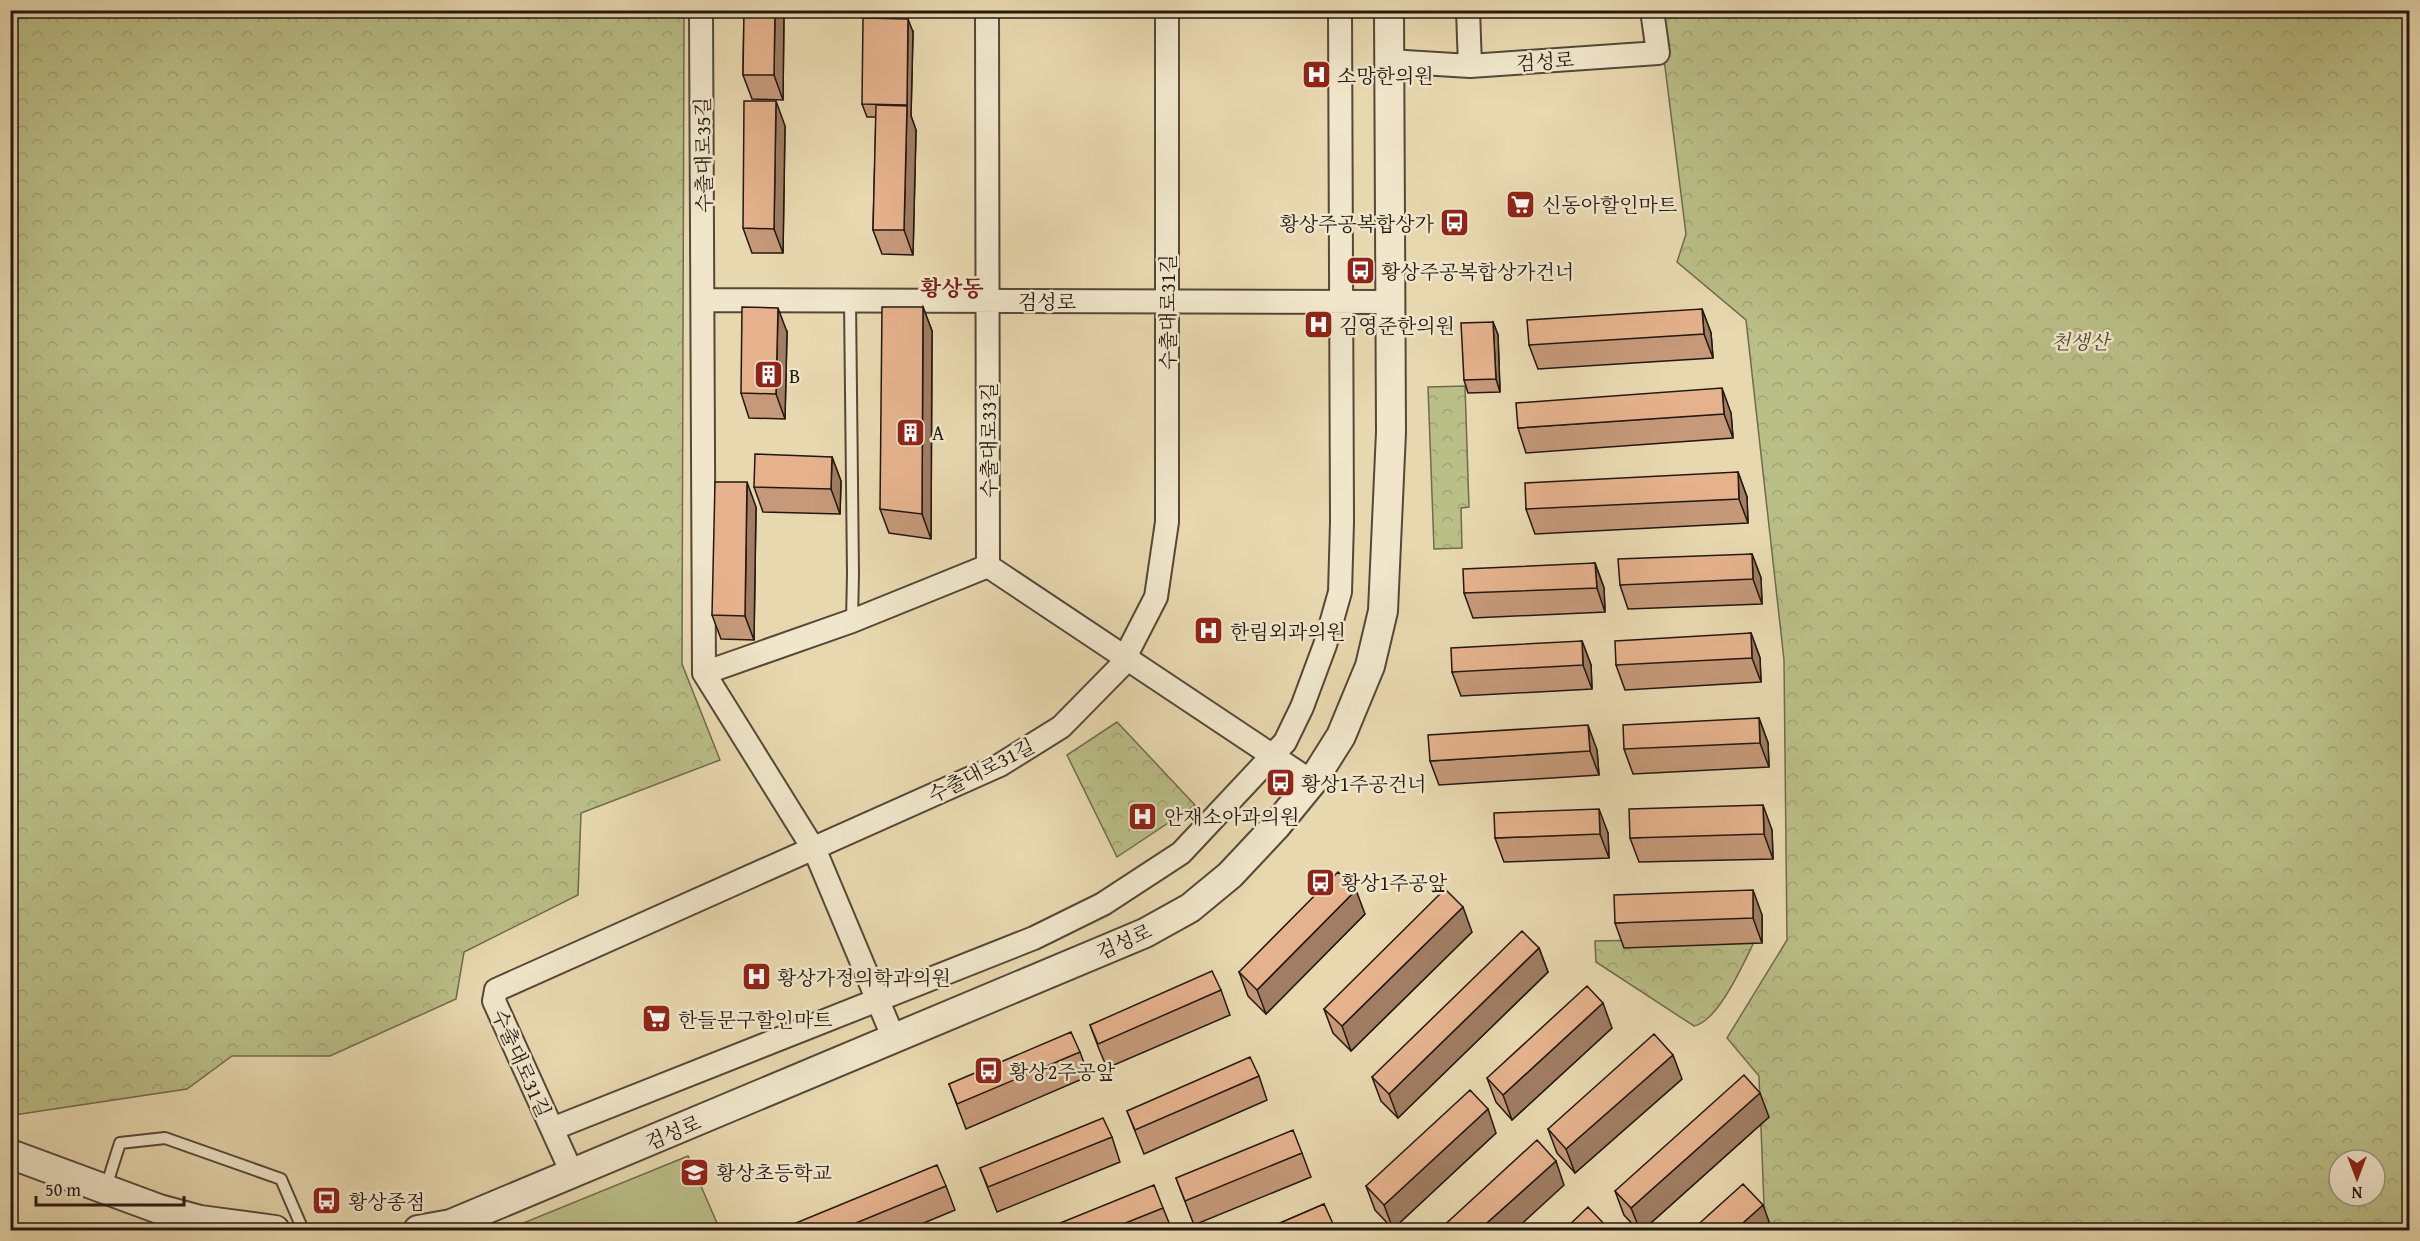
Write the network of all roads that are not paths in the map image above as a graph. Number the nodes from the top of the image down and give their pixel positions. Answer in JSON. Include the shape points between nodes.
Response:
{"nodes":[{"id":1,"x":701,"y":10,"type":"edge"},
{"id":2,"x":987,"y":10,"type":"edge"},
{"id":3,"x":1167,"y":10,"type":"edge"},
{"id":4,"x":1340,"y":10,"type":"edge"},
{"id":5,"x":1389,"y":10,"type":"edge"},
{"id":6,"x":1468,"y":10,"type":"edge"},
{"id":7,"x":1652,"y":10,"type":"edge"},
{"id":8,"x":1389,"y":61,"type":"junction"},
{"id":9,"x":1470,"y":66,"type":"junction"},
{"id":10,"x":704,"y":300,"type":"junction"},
{"id":11,"x":850,"y":300,"type":"junction"},
{"id":12,"x":988,"y":301,"type":"junction"},
{"id":13,"x":1167,"y":301,"type":"junction"},
{"id":14,"x":1342,"y":302,"type":"junction"},
{"id":15,"x":1390,"y":302,"type":"junction"},
{"id":16,"x":988,"y":566,"type":"junction"},
{"id":17,"x":852,"y":621,"type":"junction"},
{"id":18,"x":1125,"y":656,"type":"junction"},
{"id":19,"x":704,"y":673,"type":"junction"},
{"id":20,"x":1274,"y":754,"type":"junction"},
{"id":21,"x":1312,"y":782,"type":"junction"},
{"id":22,"x":813,"y":848,"type":"junction"},
{"id":23,"x":879,"y":1002,"type":"junction"},
{"id":24,"x":894,"y":1040,"type":"junction"},
{"id":25,"x":552,"y":1129,"type":"junction"},
{"id":26,"x":10,"y":1154,"type":"edge"},
{"id":27,"x":572,"y":1173,"type":"junction"},
{"id":28,"x":106,"y":1189,"type":"junction"},
{"id":29,"x":452,"y":1227,"type":"edge"},
{"id":30,"x":274,"y":1230,"type":"edge"},
{"id":31,"x":303,"y":1230,"type":"edge"},
{"id":32,"x":418,"y":1230,"type":"edge"}],
"edges":[{"from":1,"to":10,"type":"street","name":"수출대로35길"},
{"from":2,"to":12,"type":"street","name":"수출대로33길"},
{"from":3,"to":13,"type":"street","name":"수출대로31길"},
{"from":4,"to":14,"type":"street"},
{"from":5,"to":8,"type":"street","name":"검성로"},
{"from":6,"to":9,"type":"street"},
{"from":7,"to":9,"type":"street","name":"검성로","via":[[1658,53]]},
{"from":8,"to":9,"type":"street","name":"검성로"},
{"from":8,"to":15,"type":"street","name":"검성로"},
{"from":10,"to":11,"type":"street","name":"검성로"},
{"from":10,"to":19,"type":"street","name":"수출대로35길"},
{"from":11,"to":12,"type":"street","name":"검성로"},
{"from":11,"to":17,"type":"lane"},
{"from":12,"to":13,"type":"street","name":"검성로"},
{"from":12,"to":16,"type":"street","name":"수출대로33길"},
{"from":13,"to":14,"type":"street","name":"검성로"},
{"from":13,"to":18,"type":"street","name":"수출대로31길","via":[[1167,522],[1156,597]]},
{"from":14,"to":15,"type":"street","name":"검성로"},
{"from":14,"to":20,"type":"street","via":[[1340,592],[1302,707],[1285,742]]},
{"from":15,"to":21,"type":"street","name":"검성로","via":[[1391,432],[1383,611],[1370,666],[1341,736]]},
{"from":16,"to":17,"type":"street"},
{"from":16,"to":18,"type":"street"},
{"from":17,"to":19,"type":"street"},
{"from":18,"to":20,"type":"street"},
{"from":18,"to":22,"type":"street","name":"수출대로31길","via":[[1120,667],[1061,727],[1000,765]]},
{"from":19,"to":22,"type":"street"},
{"from":20,"to":21,"type":"street"},
{"from":20,"to":23,"type":"street","via":[[1181,853],[1103,904],[1034,938]]},
{"from":21,"to":24,"type":"street","name":"검성로","via":[[1230,875],[1190,908],[1145,933]]},
{"from":22,"to":23,"type":"street"},
{"from":22,"to":25,"type":"street","name":"수출대로31길","via":[[496,990],[494,1001]]},
{"from":23,"to":24,"type":"street"},
{"from":23,"to":25,"type":"street"},
{"from":24,"to":27,"type":"street","name":"검성로"},
{"from":25,"to":27,"type":"street","name":"수출대로31길"},
{"from":26,"to":28,"type":"street"},
{"from":27,"to":29,"type":"street","name":"검성로"},
{"from":28,"to":30,"type":"street","via":[[190,1217]]},
{"from":28,"to":31,"type":"lane","via":[[120,1143],[165,1138],[281,1179]]},
{"from":29,"to":32,"type":"street","name":"검성로"}]}
